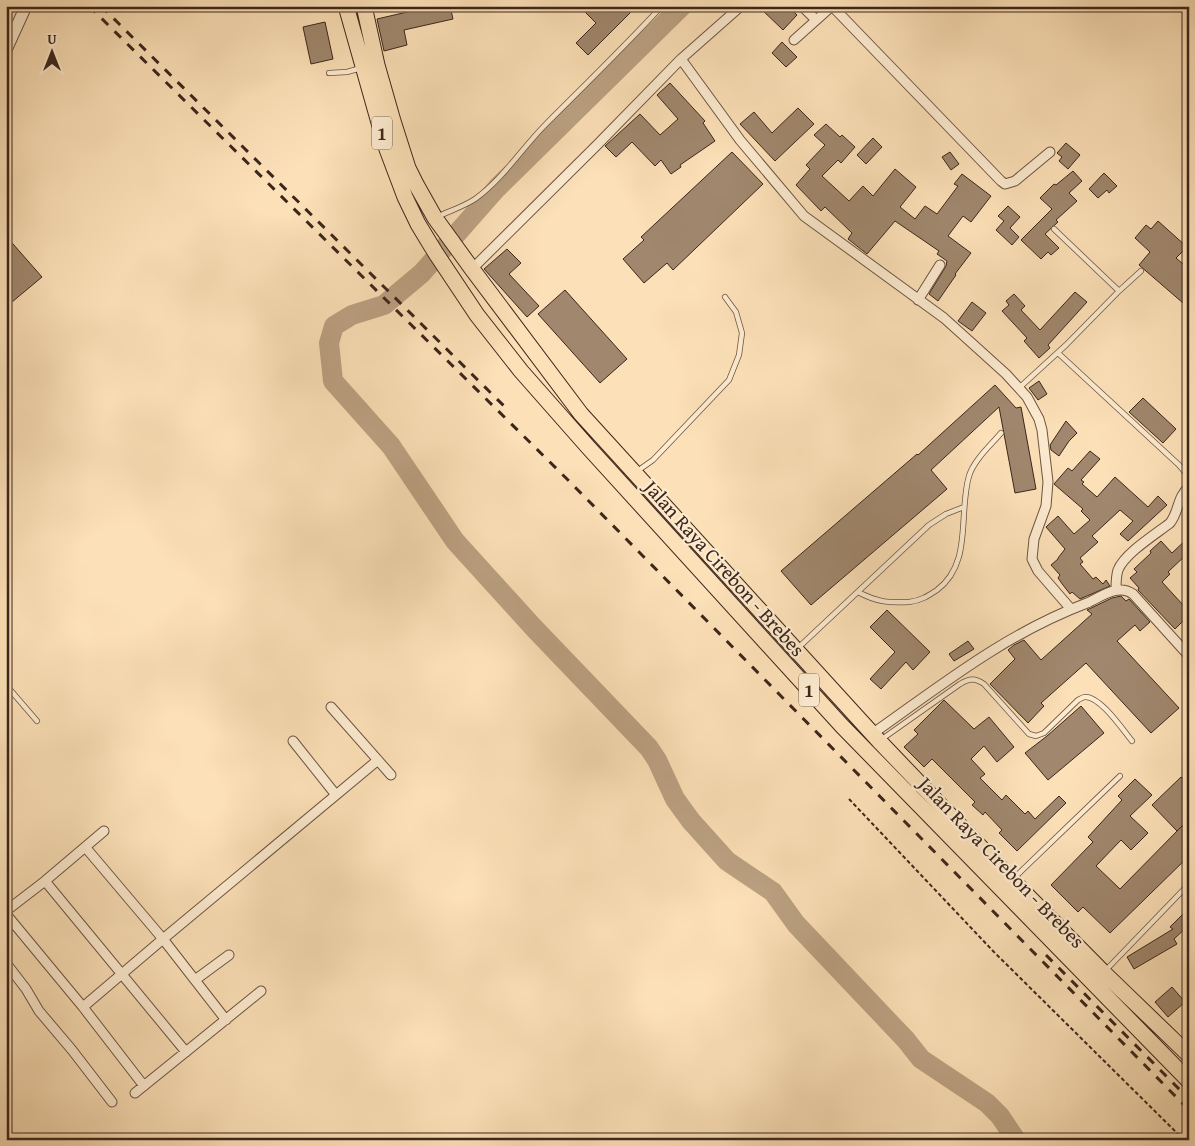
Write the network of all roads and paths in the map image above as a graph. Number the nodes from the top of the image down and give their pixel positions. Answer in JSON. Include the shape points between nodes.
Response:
{"nodes":[{"id":1,"x":26,"y":6,"type":"edge"},
{"id":2,"x":346,"y":6,"type":"edge"},
{"id":3,"x":364,"y":6,"type":"edge"},
{"id":4,"x":662,"y":6,"type":"edge"},
{"id":5,"x":741,"y":6,"type":"edge"},
{"id":6,"x":802,"y":6,"type":"edge"},
{"id":7,"x":832,"y":6,"type":"edge"},
{"id":8,"x":816,"y":20,"type":"junction"},
{"id":9,"x":794,"y":40,"type":"dead end"},
{"id":10,"x":6,"y":50,"type":"edge"},
{"id":11,"x":681,"y":59,"type":"junction"},
{"id":12,"x":370,"y":66,"type":"junction"},
{"id":13,"x":329,"y":74,"type":"dead end"},
{"id":14,"x":1050,"y":152,"type":"dead end"},
{"id":15,"x":435,"y":218,"type":"junction"},
{"id":16,"x":1054,"y":230,"type":"dead end"},
{"id":17,"x":940,"y":265,"type":"dead end"},
{"id":18,"x":470,"y":266,"type":"junction"},
{"id":19,"x":1141,"y":271,"type":"dead end"},
{"id":20,"x":1119,"y":290,"type":"junction"},
{"id":21,"x":725,"y":297,"type":"dead end"},
{"id":22,"x":918,"y":300,"type":"junction"},
{"id":23,"x":1058,"y":353,"type":"junction"},
{"id":24,"x":1019,"y":388,"type":"junction"},
{"id":25,"x":1001,"y":433,"type":"dead end"},
{"id":26,"x":634,"y":472,"type":"junction"},
{"id":27,"x":1189,"y":476,"type":"edge"},
{"id":28,"x":622,"y":484,"type":"junction"},
{"id":29,"x":1189,"y":487,"type":"edge"},
{"id":30,"x":964,"y":507,"type":"junction"},
{"id":31,"x":1116,"y":590,"type":"junction"},
{"id":32,"x":858,"y":592,"type":"junction"},
{"id":33,"x":1070,"y":608,"type":"junction"},
{"id":34,"x":796,"y":650,"type":"junction"},
{"id":35,"x":1189,"y":656,"type":"edge"},
{"id":36,"x":6,"y":685,"type":"edge"},
{"id":37,"x":331,"y":707,"type":"dead end"},
{"id":38,"x":36,"y":721,"type":"dead end"},
{"id":39,"x":875,"y":737,"type":"junction"},
{"id":40,"x":293,"y":741,"type":"dead end"},
{"id":41,"x":1132,"y":741,"type":"dead end"},
{"id":42,"x":378,"y":760,"type":"junction"},
{"id":43,"x":391,"y":775,"type":"dead end"},
{"id":44,"x":1120,"y":776,"type":"dead end"},
{"id":45,"x":336,"y":795,"type":"junction"},
{"id":46,"x":849,"y":799,"type":"dead end"},
{"id":47,"x":104,"y":831,"type":"dead end"},
{"id":48,"x":86,"y":848,"type":"junction"},
{"id":49,"x":45,"y":881,"type":"junction"},
{"id":50,"x":1189,"y":884,"type":"edge"},
{"id":51,"x":1006,"y":885,"type":"junction"},
{"id":52,"x":6,"y":912,"type":"edge"},
{"id":53,"x":163,"y":939,"type":"junction"},
{"id":54,"x":229,"y":955,"type":"dead end"},
{"id":55,"x":6,"y":963,"type":"edge"},
{"id":56,"x":1104,"y":973,"type":"junction"},
{"id":57,"x":122,"y":974,"type":"junction"},
{"id":58,"x":195,"y":980,"type":"junction"},
{"id":59,"x":261,"y":991,"type":"dead end"},
{"id":60,"x":83,"y":1007,"type":"junction"},
{"id":61,"x":226,"y":1020,"type":"junction"},
{"id":62,"x":186,"y":1052,"type":"junction"},
{"id":63,"x":1189,"y":1054,"type":"edge"},
{"id":64,"x":1189,"y":1081,"type":"edge"},
{"id":65,"x":144,"y":1086,"type":"junction"},
{"id":66,"x":135,"y":1093,"type":"dead end"},
{"id":67,"x":112,"y":1102,"type":"dead end"},
{"id":68,"x":1184,"y":1140,"type":"edge"}],
"edges":[{"from":1,"to":10,"type":"street"},
{"from":2,"to":12,"type":"highway","name":"Jalan Raya Cirebon - Brebes","number":"1"},
{"from":3,"to":12,"type":"highway","name":"Jalan Raya Cirebon - Brebes","number":"1"},
{"from":4,"to":15,"type":"lane","via":[[544,126],[501,176],[476,198]]},
{"from":5,"to":11,"type":"street"},
{"from":6,"to":8,"type":"street"},
{"from":7,"to":8,"type":"street"},
{"from":7,"to":14,"type":"street","via":[[1001,181],[1006,184],[1015,181]]},
{"from":8,"to":9,"type":"street"},
{"from":11,"to":18,"type":"street","via":[[597,145]]},
{"from":11,"to":22,"type":"street","via":[[740,140],[804,216]]},
{"from":12,"to":13,"type":"lane"},
{"from":12,"to":15,"type":"highway","name":"Jalan Raya Cirebon - Brebes","number":"1","via":[[408,168]]},
{"from":12,"to":28,"type":"highway","name":"Jalan Raya Cirebon - Brebes","number":"1","via":[[394,171],[418,224],[478,315],[521,370]]},
{"from":15,"to":18,"type":"highway","name":"Jalan Raya Cirebon - Brebes","number":"1"},
{"from":16,"to":20,"type":"lane"},
{"from":17,"to":22,"type":"street"},
{"from":18,"to":26,"type":"highway","name":"Jalan Raya Cirebon - Brebes","number":"1","via":[[581,414]]},
{"from":19,"to":20,"type":"lane"},
{"from":20,"to":23,"type":"lane"},
{"from":21,"to":26,"type":"lane","via":[[736,312],[742,333],[739,355],[729,380],[653,460]]},
{"from":22,"to":24,"type":"street","via":[[965,336]]},
{"from":23,"to":24,"type":"lane"},
{"from":23,"to":27,"type":"lane"},
{"from":24,"to":33,"type":"street","via":[[1041,426],[1047,474],[1048,501],[1034,539],[1032,559],[1038,571]]},
{"from":25,"to":30,"type":"lane","via":[[971,470]]},
{"from":26,"to":28,"type":"lane"},
{"from":26,"to":34,"type":"highway","name":"Jalan Raya Cirebon - Brebes","number":"1"},
{"from":28,"to":51,"type":"highway","name":"Jalan Raya Cirebon - Brebes","number":"1","via":[[842,726]]},
{"from":29,"to":31,"type":"street","via":[[1179,499],[1175,517],[1170,523],[1120,566]]},
{"from":30,"to":32,"type":"lane","via":[[929,525]]},
{"from":30,"to":32,"type":"lane","via":[[956,567],[938,589],[919,600],[900,603],[873,600]]},
{"from":31,"to":33,"type":"street"},
{"from":31,"to":35,"type":"street","via":[[1128,590],[1133,594]]},
{"from":32,"to":34,"type":"lane"},
{"from":33,"to":39,"type":"street","via":[[986,653]]},
{"from":34,"to":39,"type":"highway","name":"Jalan Raya Cirebon - Brebes","number":"1"},
{"from":36,"to":38,"type":"lane"},
{"from":37,"to":42,"type":"street"},
{"from":39,"to":41,"type":"lane","via":[[960,684],[976,678],[1029,734],[1044,733],[1084,696],[1100,703]]},
{"from":39,"to":51,"type":"highway","name":"Jalan Raya Cirebon - Brebes","number":"1"},
{"from":40,"to":45,"type":"street"},
{"from":42,"to":43,"type":"street"},
{"from":42,"to":45,"type":"street"},
{"from":44,"to":51,"type":"lane"},
{"from":45,"to":53,"type":"street"},
{"from":46,"to":68,"type":"path","via":[[993,951]]},
{"from":47,"to":48,"type":"street"},
{"from":48,"to":49,"type":"street"},
{"from":48,"to":53,"type":"street"},
{"from":49,"to":52,"type":"street"},
{"from":49,"to":57,"type":"street"},
{"from":50,"to":56,"type":"lane"},
{"from":51,"to":56,"type":"highway","name":"Jalan Raya Cirebon - Brebes","number":"1"},
{"from":51,"to":64,"type":"highway","name":"Jalan Raya Cirebon - Brebes","number":"1"},
{"from":52,"to":60,"type":"street"},
{"from":53,"to":57,"type":"street"},
{"from":53,"to":58,"type":"street"},
{"from":54,"to":58,"type":"street"},
{"from":55,"to":67,"type":"street","via":[[39,1011]]},
{"from":56,"to":63,"type":"highway","name":"Jalan Raya Cirebon - Brebes","number":"1"},
{"from":57,"to":60,"type":"street"},
{"from":57,"to":62,"type":"street"},
{"from":58,"to":61,"type":"street"},
{"from":59,"to":61,"type":"street"},
{"from":60,"to":65,"type":"street"},
{"from":61,"to":62,"type":"street"},
{"from":62,"to":65,"type":"street"},
{"from":65,"to":66,"type":"street"}]}
